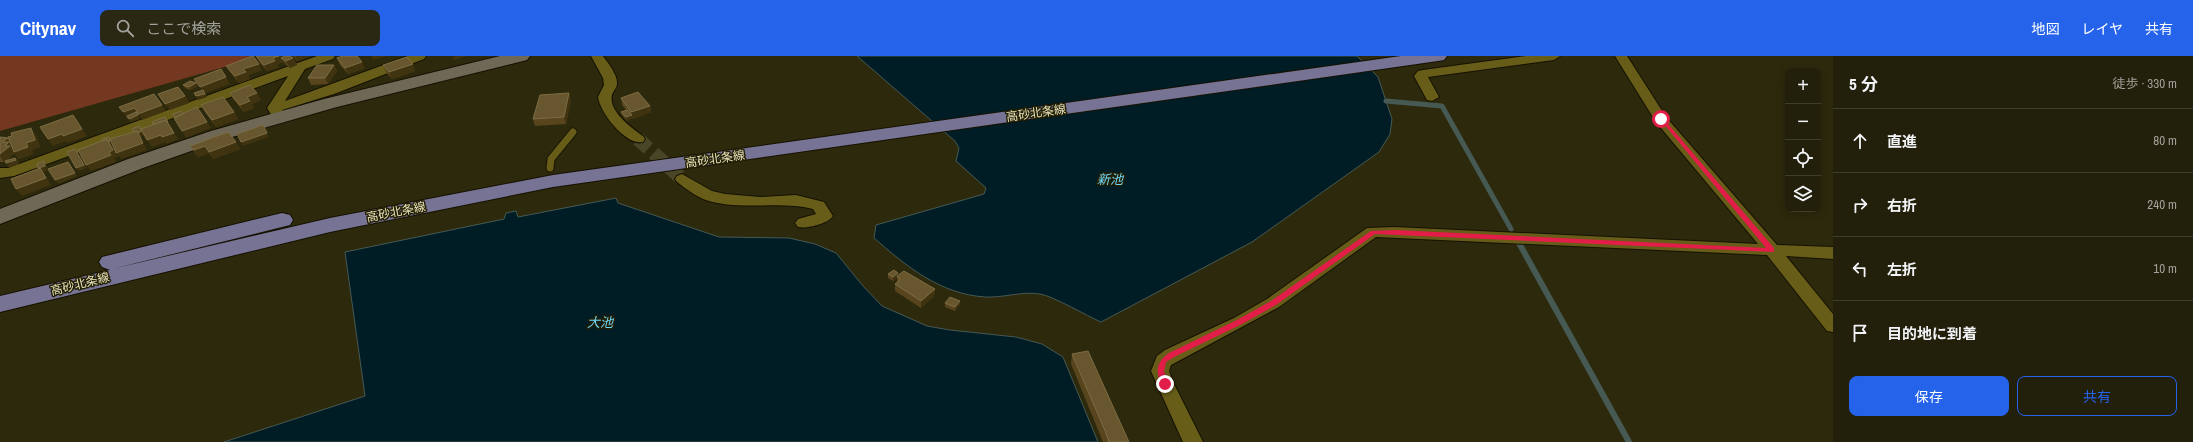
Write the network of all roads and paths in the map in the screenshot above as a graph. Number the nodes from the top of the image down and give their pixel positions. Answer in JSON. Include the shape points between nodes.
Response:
{"nodes":[{"id":1,"x":329,"y":56,"type":"edge"},
{"id":2,"x":420,"y":56,"type":"edge"},
{"id":3,"x":521,"y":56,"type":"edge"},
{"id":4,"x":597,"y":56,"type":"edge"},
{"id":5,"x":1356,"y":56,"type":"edge"},
{"id":6,"x":1438,"y":56,"type":"edge"},
{"id":7,"x":1554,"y":56,"type":"edge"},
{"id":8,"x":1621,"y":56,"type":"edge"},
{"id":9,"x":299,"y":68,"type":"junction"},
{"id":10,"x":1432,"y":97,"type":"dead end"},
{"id":11,"x":277,"y":113,"type":"junction"},
{"id":12,"x":904,"y":125,"type":"junction"},
{"id":13,"x":573,"y":132,"type":"dead end"},
{"id":14,"x":638,"y":139,"type":"tunnel mouth"},
{"id":15,"x":550,"y":168,"type":"junction"},
{"id":16,"x":0,"y":172,"type":"edge"},
{"id":17,"x":682,"y":179,"type":"tunnel mouth"},
{"id":18,"x":0,"y":217,"type":"edge"},
{"id":19,"x":804,"y":223,"type":"dead end"},
{"id":20,"x":1772,"y":250,"type":"junction"},
{"id":21,"x":1833,"y":253,"type":"edge"},
{"id":22,"x":0,"y":290,"type":"edge"},
{"id":23,"x":0,"y":304,"type":"edge"},
{"id":24,"x":1833,"y":326,"type":"edge"},
{"id":25,"x":1193,"y":442,"type":"edge"}],
"edges":[{"from":1,"to":9,"type":"street"},
{"from":2,"to":11,"type":"street","via":[[370,73]]},
{"from":3,"to":11,"type":"street"},
{"from":4,"to":14,"type":"street","via":[[610,78],[611,85],[604,100],[620,124]]},
{"from":5,"to":12,"type":"main road","name":"高砂北条線"},
{"from":6,"to":12,"type":"main road","name":"高砂北条線"},
{"from":7,"to":10,"type":"street","via":[[1423,74],[1421,79]]},
{"from":8,"to":20,"type":"street","via":[[1661,119]]},
{"from":9,"to":11,"type":"street"},
{"from":9,"to":16,"type":"street","via":[[9,173]]},
{"from":11,"to":18,"type":"street"},
{"from":12,"to":15,"type":"main road","name":"高砂北条線"},
{"from":12,"to":23,"type":"main road","name":"高砂北条線","via":[[553,181],[330,225]]},
{"from":13,"to":15,"type":"lane","via":[[551,159]]},
{"from":15,"to":22,"type":"main road","name":"高砂北条線","via":[[332,209],[157,249]]},
{"from":17,"to":19,"type":"street","via":[[707,195],[725,199],[760,202],[796,200],[819,206],[825,216]]},
{"from":20,"to":21,"type":"street"},
{"from":20,"to":24,"type":"street"},
{"from":20,"to":25,"type":"street","via":[[1373,232],[1273,303],[1163,361],[1160,371]]}]}
